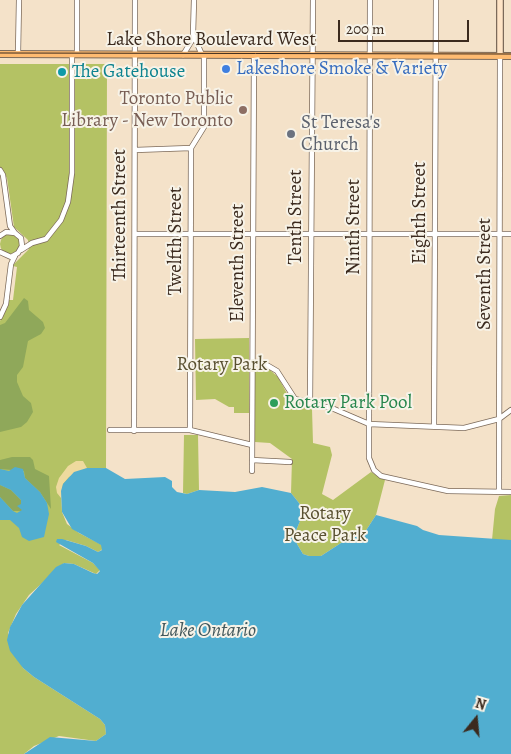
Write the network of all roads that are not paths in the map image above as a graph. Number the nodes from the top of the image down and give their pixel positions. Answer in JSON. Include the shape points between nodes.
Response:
{"nodes":[{"id":1,"x":19,"y":0,"type":"edge"},
{"id":2,"x":77,"y":0,"type":"edge"},
{"id":3,"x":135,"y":0,"type":"edge"},
{"id":4,"x":194,"y":0,"type":"edge"},
{"id":5,"x":313,"y":0,"type":"edge"},
{"id":6,"x":370,"y":0,"type":"edge"},
{"id":7,"x":436,"y":0,"type":"edge"},
{"id":8,"x":500,"y":0,"type":"edge"},
{"id":9,"x":194,"y":37,"type":"junction"},
{"id":10,"x":0,"y":54,"type":"edge"},
{"id":11,"x":18,"y":54,"type":"junction"},
{"id":12,"x":75,"y":54,"type":"junction"},
{"id":13,"x":135,"y":54,"type":"junction"},
{"id":14,"x":183,"y":55,"type":"junction"},
{"id":15,"x":203,"y":55,"type":"junction"},
{"id":16,"x":254,"y":55,"type":"junction"},
{"id":17,"x":312,"y":55,"type":"junction"},
{"id":18,"x":370,"y":55,"type":"junction"},
{"id":19,"x":436,"y":55,"type":"junction"},
{"id":20,"x":500,"y":56,"type":"junction"},
{"id":21,"x":511,"y":56,"type":"edge"},
{"id":22,"x":191,"y":148,"type":"junction"},
{"id":23,"x":135,"y":150,"type":"junction"},
{"id":24,"x":0,"y":170,"type":"edge"},
{"id":25,"x":10,"y":226,"type":"junction"},
{"id":26,"x":6,"y":232,"type":"junction"},
{"id":27,"x":14,"y":233,"type":"junction"},
{"id":28,"x":136,"y":234,"type":"junction"},
{"id":29,"x":191,"y":234,"type":"junction"},
{"id":30,"x":253,"y":234,"type":"junction"},
{"id":31,"x":311,"y":234,"type":"junction"},
{"id":32,"x":369,"y":234,"type":"junction"},
{"id":33,"x":435,"y":234,"type":"junction"},
{"id":34,"x":500,"y":234,"type":"junction"},
{"id":35,"x":511,"y":234,"type":"edge"},
{"id":36,"x":0,"y":236,"type":"edge"},
{"id":37,"x":21,"y":238,"type":"junction"},
{"id":38,"x":32,"y":243,"type":"junction"},
{"id":39,"x":21,"y":250,"type":"junction"},
{"id":40,"x":0,"y":252,"type":"edge"},
{"id":41,"x":15,"y":256,"type":"junction"},
{"id":42,"x":7,"y":257,"type":"junction"},
{"id":43,"x":11,"y":264,"type":"junction"},
{"id":44,"x":0,"y":317,"type":"edge"},
{"id":45,"x":252,"y":362,"type":"junction"},
{"id":46,"x":310,"y":405,"type":"junction"},
{"id":47,"x":511,"y":410,"type":"edge"},
{"id":48,"x":499,"y":419,"type":"junction"},
{"id":49,"x":369,"y":424,"type":"junction"},
{"id":50,"x":434,"y":426,"type":"junction"},
{"id":51,"x":110,"y":430,"type":"dead end"},
{"id":52,"x":190,"y":430,"type":"junction"},
{"id":53,"x":134,"y":431,"type":"junction"},
{"id":54,"x":252,"y":445,"type":"junction"},
{"id":55,"x":252,"y":460,"type":"junction"},
{"id":56,"x":290,"y":462,"type":"dead end"},
{"id":57,"x":252,"y":472,"type":"dead end"},
{"id":58,"x":499,"y":492,"type":"junction"},
{"id":59,"x":511,"y":492,"type":"edge"}],
"edges":[{"from":1,"to":11,"type":"street"},
{"from":2,"to":12,"type":"street"},
{"from":3,"to":13,"type":"street","name":"Thirteenth Street"},
{"from":4,"to":9,"type":"street"},
{"from":5,"to":17,"type":"street","name":"Tenth Street"},
{"from":6,"to":18,"type":"street","name":"Ninth Street"},
{"from":7,"to":19,"type":"street","name":"Eighth Street"},
{"from":8,"to":20,"type":"main road"},
{"from":9,"to":14,"type":"street"},
{"from":9,"to":15,"type":"street"},
{"from":10,"to":11,"type":"main road","name":"Lake Shore Boulevard West"},
{"from":11,"to":12,"type":"main road","name":"Lake Shore Boulevard West"},
{"from":12,"to":13,"type":"main road","name":"Lake Shore Boulevard West"},
{"from":12,"to":38,"type":"street","via":[[70,196],[56,228],[46,239]]},
{"from":13,"to":14,"type":"main road","name":"Lake Shore Boulevard West"},
{"from":13,"to":23,"type":"street","name":"Thirteenth Street"},
{"from":14,"to":15,"type":"main road","name":"Lake Shore Boulevard West"},
{"from":15,"to":16,"type":"main road","name":"Lake Shore Boulevard West"},
{"from":15,"to":22,"type":"street","via":[[204,127]]},
{"from":16,"to":17,"type":"main road","name":"Lake Shore Boulevard West"},
{"from":16,"to":30,"type":"street","name":"Eleventh Street"},
{"from":17,"to":18,"type":"main road","name":"Lake Shore Boulevard West"},
{"from":17,"to":31,"type":"street","name":"Tenth Street"},
{"from":18,"to":19,"type":"main road","name":"Lake Shore Boulevard West"},
{"from":18,"to":32,"type":"street","name":"Ninth Street"},
{"from":19,"to":20,"type":"main road","name":"Lake Shore Boulevard West"},
{"from":19,"to":33,"type":"street","name":"Eighth Street"},
{"from":20,"to":21,"type":"main road","name":"Lake Shore Boulevard West"},
{"from":20,"to":34,"type":"street","name":"Seventh Street"},
{"from":22,"to":23,"type":"street"},
{"from":22,"to":29,"type":"street","name":"Twelfth Street"},
{"from":23,"to":28,"type":"street","name":"Thirteenth Street"},
{"from":24,"to":25,"type":"street"},
{"from":25,"to":26,"type":"street"},
{"from":25,"to":27,"type":"street"},
{"from":26,"to":27,"type":"street"},
{"from":26,"to":36,"type":"street"},
{"from":27,"to":37,"type":"street"},
{"from":28,"to":29,"type":"street"},
{"from":28,"to":53,"type":"street","name":"Thirteenth Street"},
{"from":29,"to":30,"type":"street"},
{"from":29,"to":52,"type":"street","name":"Twelfth Street"},
{"from":30,"to":31,"type":"street"},
{"from":30,"to":45,"type":"street","name":"Eleventh Street"},
{"from":31,"to":32,"type":"street"},
{"from":31,"to":46,"type":"street","name":"Tenth Street"},
{"from":32,"to":33,"type":"street"},
{"from":32,"to":49,"type":"street","name":"Ninth Street"},
{"from":33,"to":34,"type":"street"},
{"from":33,"to":50,"type":"street","name":"Eighth Street"},
{"from":34,"to":35,"type":"street"},
{"from":34,"to":48,"type":"street","name":"Seventh Street"},
{"from":37,"to":38,"type":"street"},
{"from":37,"to":39,"type":"street"},
{"from":38,"to":39,"type":"street"},
{"from":39,"to":41,"type":"street"},
{"from":40,"to":42,"type":"street"},
{"from":41,"to":42,"type":"street"},
{"from":41,"to":43,"type":"street"},
{"from":42,"to":43,"type":"street"},
{"from":43,"to":44,"type":"street","via":[[6,304]]},
{"from":45,"to":46,"type":"street","via":[[262,362],[274,369],[283,378],[292,397]]},
{"from":45,"to":54,"type":"street","name":"Eleventh Street"},
{"from":46,"to":49,"type":"street","via":[[334,409]]},
{"from":47,"to":48,"type":"street"},
{"from":48,"to":50,"type":"street","via":[[464,428]]},
{"from":48,"to":58,"type":"street","name":"Seventh Street"},
{"from":49,"to":50,"type":"street"},
{"from":49,"to":58,"type":"street","name":"Ninth Street","via":[[369,458],[381,476],[448,491]]},
{"from":51,"to":53,"type":"street"},
{"from":52,"to":53,"type":"street"},
{"from":52,"to":54,"type":"street"},
{"from":54,"to":55,"type":"street","name":"Eleventh Street"},
{"from":55,"to":56,"type":"street"},
{"from":55,"to":57,"type":"street","name":"Eleventh Street"},
{"from":58,"to":59,"type":"street","name":"Ninth Street"}]}
